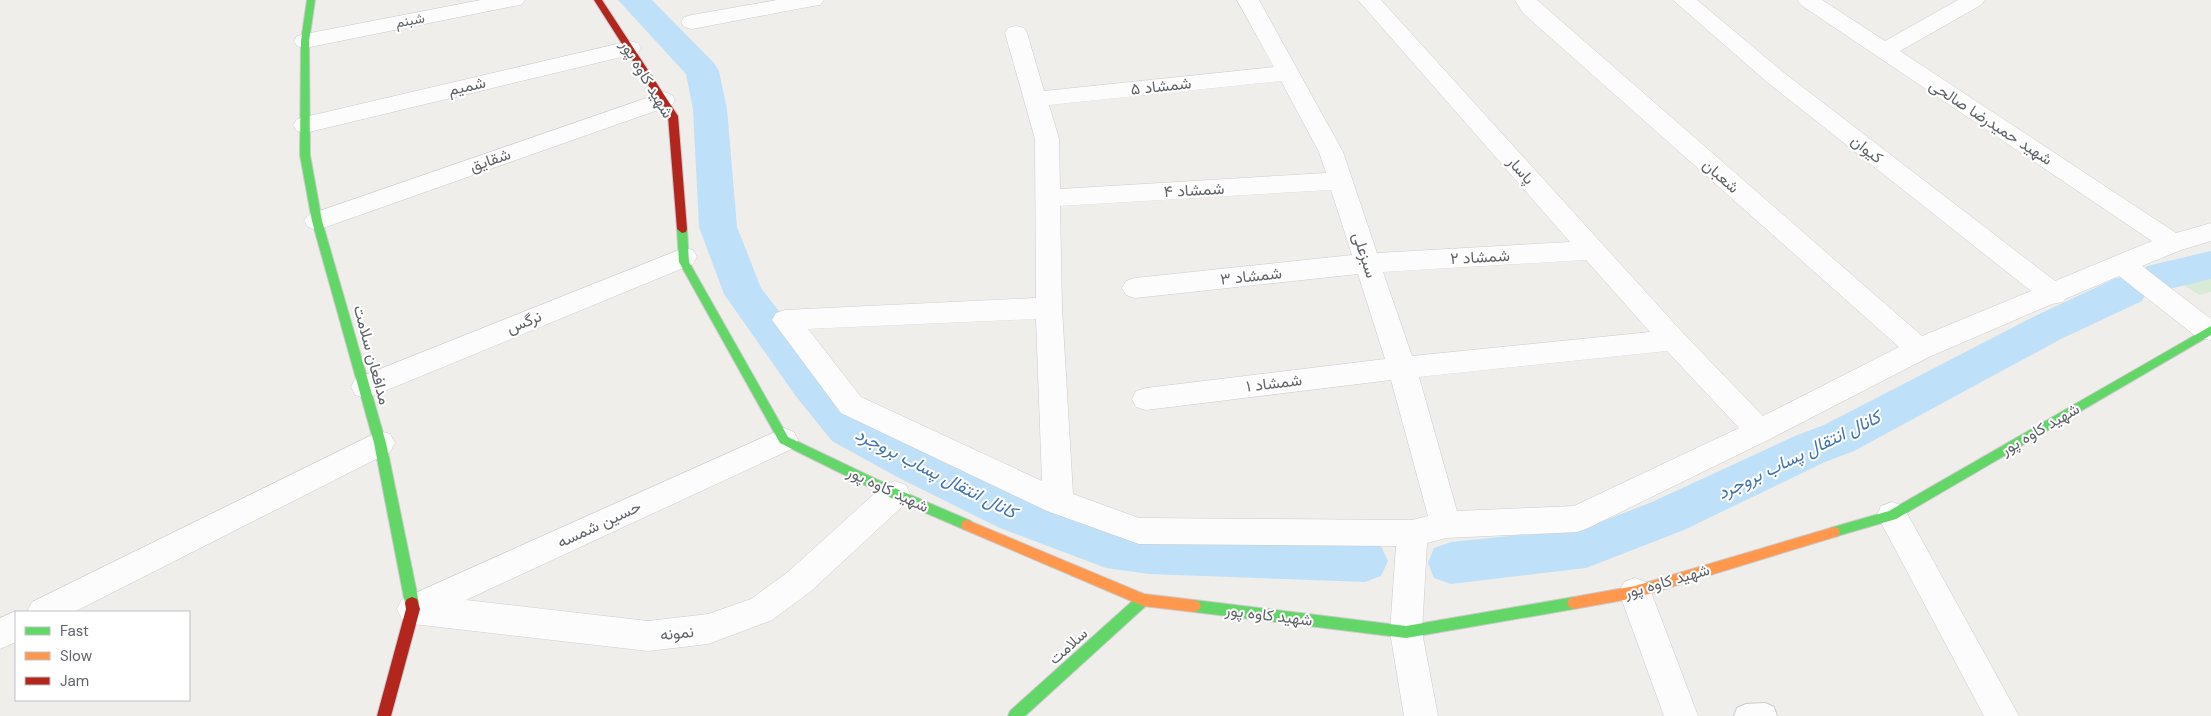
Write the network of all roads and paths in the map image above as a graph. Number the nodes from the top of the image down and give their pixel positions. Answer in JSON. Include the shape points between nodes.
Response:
{"nodes":[{"id":1,"x":311,"y":0,"type":"edge"},
{"id":2,"x":514,"y":0,"type":"edge"},
{"id":3,"x":598,"y":0,"type":"edge"},
{"id":4,"x":813,"y":0,"type":"edge"},
{"id":5,"x":1248,"y":0,"type":"edge"},
{"id":6,"x":1368,"y":0,"type":"edge"},
{"id":7,"x":1526,"y":0,"type":"edge"},
{"id":8,"x":1684,"y":0,"type":"edge"},
{"id":9,"x":1808,"y":0,"type":"edge"},
{"id":10,"x":1974,"y":0,"type":"edge"},
{"id":11,"x":692,"y":22,"type":"dead end"},
{"id":12,"x":1016,"y":33,"type":"dead end"},
{"id":13,"x":305,"y":41,"type":"junction"},
{"id":14,"x":630,"y":48,"type":"junction"},
{"id":15,"x":1884,"y":51,"type":"junction"},
{"id":16,"x":1288,"y":73,"type":"junction"},
{"id":17,"x":664,"y":100,"type":"junction"},
{"id":18,"x":1035,"y":100,"type":"junction"},
{"id":19,"x":304,"y":124,"type":"junction"},
{"id":20,"x":1341,"y":181,"type":"junction"},
{"id":21,"x":1048,"y":198,"type":"junction"},
{"id":22,"x":317,"y":221,"type":"junction"},
{"id":23,"x":2211,"y":232,"type":"edge"},
{"id":24,"x":2173,"y":243,"type":"junction"},
{"id":25,"x":1593,"y":250,"type":"junction"},
{"id":26,"x":684,"y":257,"type":"junction"},
{"id":27,"x":1367,"y":263,"type":"junction"},
{"id":28,"x":2122,"y":265,"type":"junction"},
{"id":29,"x":1135,"y":288,"type":"dead end"},
{"id":30,"x":2054,"y":295,"type":"junction"},
{"id":31,"x":1049,"y":308,"type":"junction"},
{"id":32,"x":2210,"y":331,"type":"edge"},
{"id":33,"x":1673,"y":340,"type":"junction"},
{"id":34,"x":1919,"y":349,"type":"junction"},
{"id":35,"x":1402,"y":368,"type":"junction"},
{"id":36,"x":364,"y":387,"type":"junction"},
{"id":37,"x":1146,"y":399,"type":"dead end"},
{"id":38,"x":1760,"y":431,"type":"junction"},
{"id":39,"x":784,"y":440,"type":"junction"},
{"id":40,"x":380,"y":443,"type":"junction"},
{"id":41,"x":895,"y":494,"type":"junction"},
{"id":42,"x":1058,"y":502,"type":"junction"},
{"id":43,"x":1892,"y":515,"type":"junction"},
{"id":44,"x":1446,"y":525,"type":"junction"},
{"id":45,"x":1412,"y":533,"type":"junction"},
{"id":46,"x":1635,"y":592,"type":"junction"},
{"id":47,"x":1143,"y":600,"type":"junction"},
{"id":48,"x":413,"y":609,"type":"junction"},
{"id":49,"x":45,"y":611,"type":"edge"},
{"id":50,"x":15,"y":626,"type":"edge"},
{"id":51,"x":1406,"y":632,"type":"junction"},
{"id":52,"x":0,"y":634,"type":"edge"},
{"id":53,"x":384,"y":716,"type":"edge"},
{"id":54,"x":1015,"y":716,"type":"edge"},
{"id":55,"x":1421,"y":716,"type":"edge"},
{"id":56,"x":1680,"y":716,"type":"edge"},
{"id":57,"x":2002,"y":716,"type":"edge"}],
"edges":[{"from":1,"to":13,"type":"street","name":"مدافعان سلامت"},
{"from":2,"to":13,"type":"street","name":"شبنم"},
{"from":3,"to":14,"type":"street","name":"شهید کاوه پور"},
{"from":4,"to":11,"type":"street"},
{"from":5,"to":16,"type":"street","name":"سبزعلی"},
{"from":6,"to":25,"type":"street","name":"پاسار"},
{"from":7,"to":34,"type":"street","name":"شعبان","via":[[1531,8]]},
{"from":8,"to":30,"type":"street","name":"کیوان","via":[[1775,77]]},
{"from":9,"to":15,"type":"street","name":"شهید حمیدرضا صالحی"},
{"from":10,"to":15,"type":"street"},
{"from":12,"to":18,"type":"street"},
{"from":13,"to":19,"type":"street","name":"مدافعان سلامت"},
{"from":14,"to":17,"type":"street","name":"شهید کاوه پور"},
{"from":14,"to":19,"type":"street","name":"شمیم"},
{"from":15,"to":24,"type":"street","name":"شهید حمیدرضا صالحی"},
{"from":16,"to":18,"type":"street","name":"شمشاد ۵"},
{"from":16,"to":20,"type":"street","name":"سبزعلی","via":[[1331,152]]},
{"from":17,"to":22,"type":"street","name":"شقایق"},
{"from":17,"to":26,"type":"street","name":"شهید کاوه پور","via":[[673,116]]},
{"from":18,"to":21,"type":"street","via":[[1047,138]]},
{"from":19,"to":22,"type":"street","name":"مدافعان سلامت","via":[[305,155]]},
{"from":20,"to":21,"type":"street","name":"شمشاد ۴"},
{"from":20,"to":27,"type":"street","name":"سبزعلی"},
{"from":21,"to":31,"type":"street"},
{"from":22,"to":36,"type":"street","name":"مدافعان سلامت"},
{"from":23,"to":24,"type":"street"},
{"from":24,"to":28,"type":"street"},
{"from":25,"to":27,"type":"street","name":"شمشاد ۲"},
{"from":25,"to":33,"type":"street","name":"پاسار"},
{"from":26,"to":36,"type":"street","name":"نرگس"},
{"from":26,"to":39,"type":"street","name":"شهید کاوه پور"},
{"from":27,"to":29,"type":"street","name":"شمشاد ۳"},
{"from":27,"to":35,"type":"street","name":"سبزعلی"},
{"from":28,"to":30,"type":"street"},
{"from":28,"to":32,"type":"street"},
{"from":30,"to":34,"type":"street"},
{"from":31,"to":42,"type":"street"},
{"from":31,"to":42,"type":"street","via":[[786,320],[851,405]]},
{"from":32,"to":43,"type":"street","name":"شهید کاوه پور"},
{"from":33,"to":35,"type":"street"},
{"from":33,"to":38,"type":"street","name":"پاسار"},
{"from":34,"to":38,"type":"street"},
{"from":35,"to":37,"type":"street","name":"شمشاد ۱"},
{"from":35,"to":44,"type":"street","name":"سبزعلی"},
{"from":36,"to":40,"type":"street","name":"مدافعان سلامت"},
{"from":38,"to":44,"type":"street","via":[[1577,519]]},
{"from":39,"to":41,"type":"street","name":"شهید کاوه پور"},
{"from":39,"to":48,"type":"street","name":"حسین شمسه"},
{"from":40,"to":48,"type":"street","name":"مدافعان سلامت"},
{"from":40,"to":49,"type":"street"},
{"from":41,"to":47,"type":"street","name":"شهید کاوه پور"},
{"from":41,"to":48,"type":"street","name":"نمونه","via":[[799,582],[761,610],[708,629],[648,636]]},
{"from":42,"to":45,"type":"street","via":[[1139,531]]},
{"from":43,"to":46,"type":"street","name":"شهید کاوه پور"},
{"from":43,"to":57,"type":"street"},
{"from":44,"to":45,"type":"street"},
{"from":45,"to":51,"type":"street"},
{"from":46,"to":51,"type":"street","name":"شهید کاوه پور"},
{"from":46,"to":56,"type":"street"},
{"from":47,"to":51,"type":"street","name":"شهید کاوه پور"},
{"from":47,"to":54,"type":"street","name":"سلامت"},
{"from":48,"to":53,"type":"street","name":"مدافعان سلامت"},
{"from":50,"to":52,"type":"street"},
{"from":51,"to":55,"type":"street"}]}
